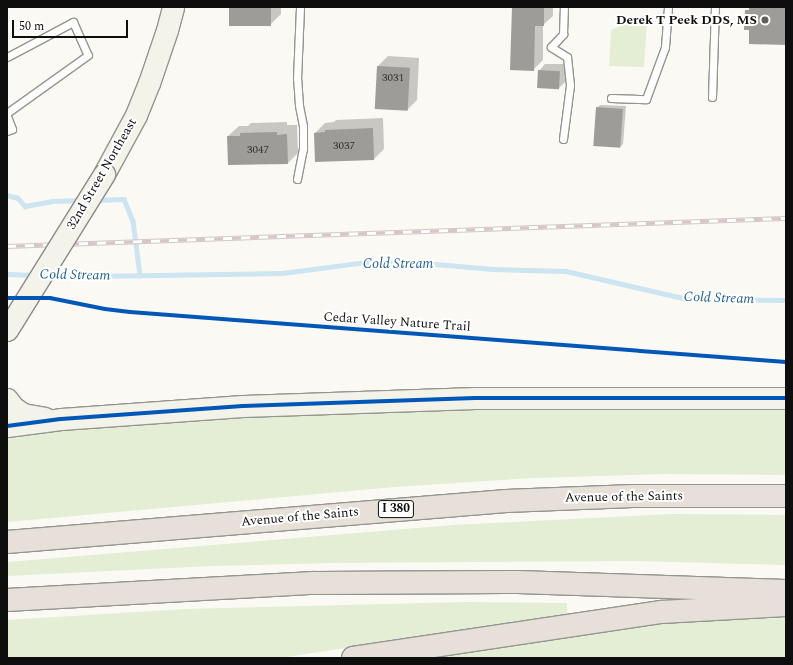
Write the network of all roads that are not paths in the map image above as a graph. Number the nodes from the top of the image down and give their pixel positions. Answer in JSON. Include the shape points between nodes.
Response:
{"nodes":[{"id":1,"x":161,"y":7,"type":"edge"},
{"id":2,"x":173,"y":7,"type":"edge"},
{"id":3,"x":300,"y":7,"type":"edge"},
{"id":4,"x":564,"y":7,"type":"edge"},
{"id":5,"x":668,"y":7,"type":"edge"},
{"id":6,"x":715,"y":7,"type":"edge"},
{"id":7,"x":167,"y":30,"type":"junction"},
{"id":8,"x":7,"y":56,"type":"edge"},
{"id":9,"x":712,"y":97,"type":"dead end"},
{"id":10,"x":611,"y":98,"type":"dead end"},
{"id":11,"x":7,"y":112,"type":"edge"},
{"id":12,"x":7,"y":116,"type":"edge"},
{"id":13,"x":7,"y":131,"type":"edge"},
{"id":14,"x":563,"y":139,"type":"dead end"},
{"id":15,"x":298,"y":179,"type":"dead end"},
{"id":16,"x":7,"y":330,"type":"edge"},
{"id":17,"x":7,"y":398,"type":"edge"},
{"id":18,"x":786,"y":398,"type":"edge"},
{"id":19,"x":62,"y":419,"type":"junction"},
{"id":20,"x":7,"y":426,"type":"edge"},
{"id":21,"x":786,"y":496,"type":"edge"},
{"id":22,"x":7,"y":542,"type":"edge"},
{"id":23,"x":786,"y":591,"type":"edge"},
{"id":24,"x":7,"y":600,"type":"edge"},
{"id":25,"x":786,"y":605,"type":"edge"},
{"id":26,"x":353,"y":658,"type":"edge"}],
"edges":[{"from":1,"to":7,"type":"street"},
{"from":2,"to":7,"type":"street","name":"32nd Street Northeast"},
{"from":3,"to":15,"type":"lane","via":[[297,79],[304,126]]},
{"from":4,"to":14,"type":"lane","via":[[563,34],[551,47],[567,57],[570,85]]},
{"from":5,"to":10,"type":"lane","via":[[665,47],[646,99]]},
{"from":6,"to":9,"type":"lane"},
{"from":7,"to":16,"type":"street","name":"32nd Street Northeast","bridge":true,"via":[[150,83],[136,115],[104,174]]},
{"from":8,"to":11,"type":"lane","via":[[74,22],[88,55]]},
{"from":12,"to":13,"type":"lane","via":[[12,129]]},
{"from":17,"to":19,"type":"street","via":[[13,407],[24,414]]},
{"from":18,"to":19,"type":"street","via":[[468,398],[243,406]]},
{"from":19,"to":20,"type":"street"},
{"from":21,"to":22,"type":"highway","name":"Avenue of the Saints","number":"I 380","via":[[633,496],[506,501]]},
{"from":23,"to":24,"type":"highway","via":[[518,582],[329,583]]},
{"from":25,"to":26,"type":"highway","via":[[662,612]]}]}
